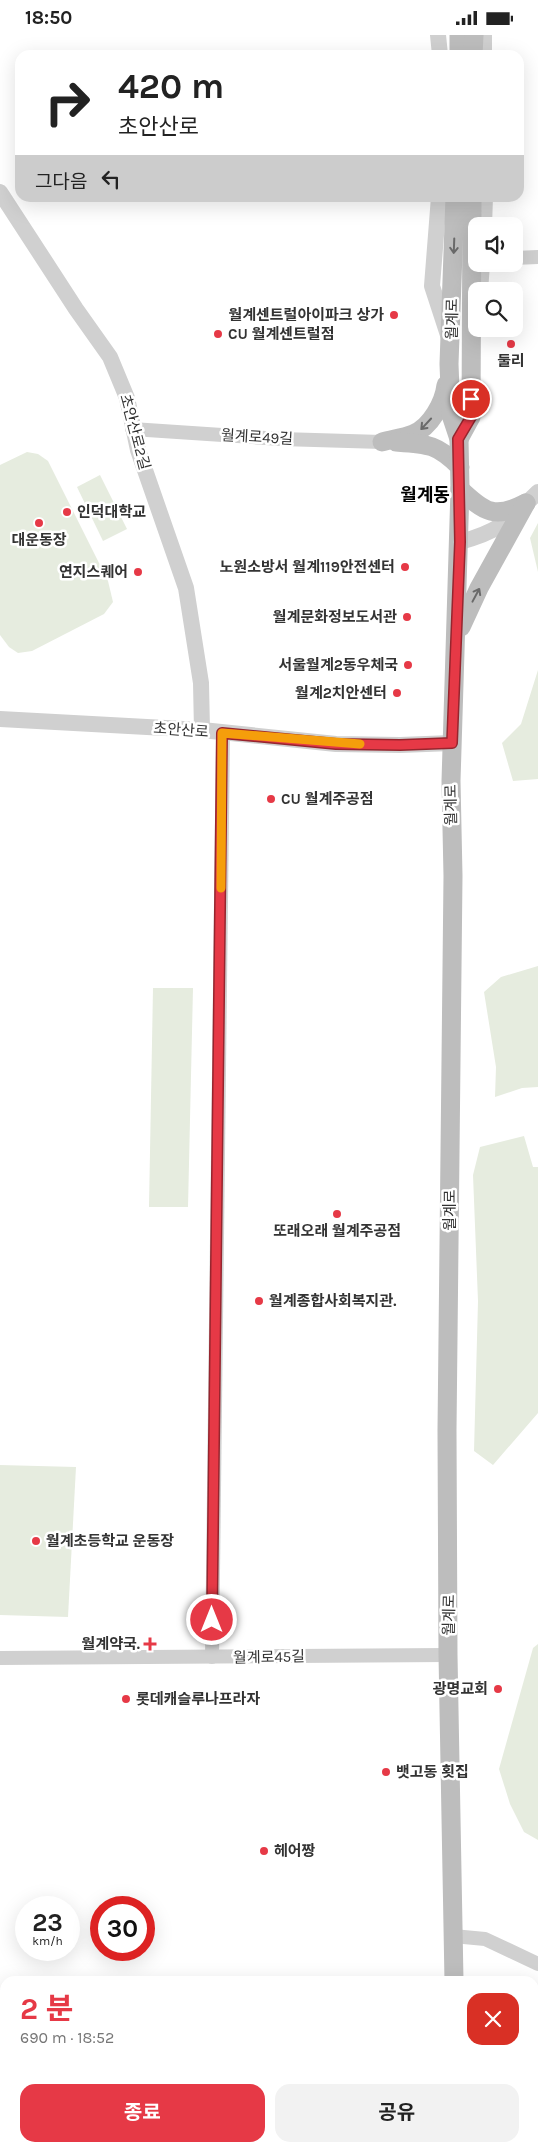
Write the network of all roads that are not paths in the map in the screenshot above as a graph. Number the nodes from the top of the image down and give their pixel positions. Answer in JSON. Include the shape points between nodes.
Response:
{"nodes":[{"id":1,"x":438,"y":35,"type":"edge"},
{"id":2,"x":460,"y":35,"type":"edge"},
{"id":3,"x":474,"y":35,"type":"edge"},
{"id":4,"x":484,"y":35,"type":"edge"},
{"id":5,"x":440,"y":50,"type":"edge"},
{"id":6,"x":459,"y":50,"type":"edge"},
{"id":7,"x":473,"y":50,"type":"edge"},
{"id":8,"x":484,"y":50,"type":"edge"},
{"id":9,"x":0,"y":192,"type":"edge"},
{"id":10,"x":439,"y":202,"type":"edge"},
{"id":11,"x":455,"y":202,"type":"edge"},
{"id":12,"x":472,"y":202,"type":"edge"},
{"id":13,"x":485,"y":202,"type":"edge"},
{"id":14,"x":484,"y":217,"type":"edge"},
{"id":15,"x":523,"y":257,"type":"edge"},
{"id":16,"x":538,"y":257,"type":"edge"},
{"id":17,"x":472,"y":337,"type":"edge"},
{"id":18,"x":471,"y":345,"type":"junction"},
{"id":19,"x":450,"y":355,"type":"junction"},
{"id":20,"x":132,"y":429,"type":"junction"},
{"id":21,"x":458,"y":439,"type":"junction"},
{"id":22,"x":382,"y":441,"type":"junction"},
{"id":23,"x":460,"y":467,"type":"junction"},
{"id":24,"x":460,"y":489,"type":"junction"},
{"id":25,"x":532,"y":497,"type":"edge"},
{"id":26,"x":460,"y":542,"type":"junction"},
{"id":27,"x":456,"y":640,"type":"junction"},
{"id":28,"x":0,"y":719,"type":"edge"},
{"id":29,"x":202,"y":730,"type":"junction"},
{"id":30,"x":222,"y":733,"type":"junction"},
{"id":31,"x":452,"y":743,"type":"junction"},
{"id":32,"x":448,"y":1655,"type":"junction"},
{"id":33,"x":212,"y":1657,"type":"junction"},
{"id":34,"x":0,"y":1659,"type":"edge"},
{"id":35,"x":453,"y":1936,"type":"junction"},
{"id":36,"x":538,"y":1964,"type":"edge"},
{"id":37,"x":454,"y":1976,"type":"edge"}],
"edges":[{"from":1,"to":5,"type":"street"},
{"from":2,"to":6,"type":"main road"},
{"from":3,"to":7,"type":"main road"},
{"from":4,"to":8,"type":"street"},
{"from":9,"to":20,"type":"street","name":"초안산로2길","via":[[110,357],[127,398]]},
{"from":10,"to":19,"type":"street","via":[[432,286]]},
{"from":11,"to":19,"type":"main road","name":"월계로","one_way":true},
{"from":12,"to":18,"type":"main road","name":"월계로"},
{"from":13,"to":14,"type":"street"},
{"from":15,"to":16,"type":"street"},
{"from":17,"to":18,"type":"street"},
{"from":18,"to":21,"type":"main road","name":"월계로","via":[[471,417]]},
{"from":19,"to":21,"type":"main road","name":"월계로","via":[[451,415]]},
{"from":19,"to":22,"type":"main road","one_way":true,"via":[[445,394],[426,426],[415,433]]},
{"from":20,"to":22,"type":"street","name":"월계로49길","via":[[281,439]]},
{"from":20,"to":29,"type":"street","name":"초안산로2길","via":[[186,588],[201,683]]},
{"from":21,"to":23,"type":"main road","name":"월계로"},
{"from":22,"to":23,"type":"main road","via":[[432,446],[444,451]]},
{"from":23,"to":24,"type":"main road","name":"월계로"},
{"from":24,"to":25,"type":"main road","via":[[487,511],[504,513]]},
{"from":24,"to":26,"type":"main road","name":"월계로"},
{"from":25,"to":26,"type":"street","via":[[506,524],[487,535]]},
{"from":27,"to":25,"type":"main road","one_way":true,"via":[[469,607]]},
{"from":26,"to":27,"type":"main road","name":"월계로"},
{"from":27,"to":31,"type":"main road","name":"월계로"},
{"from":28,"to":29,"type":"street","name":"초안산로"},
{"from":29,"to":30,"type":"street","name":"초안산로"},
{"from":30,"to":31,"type":"street","name":"초안산로","via":[[336,744]]},
{"from":30,"to":33,"type":"street"},
{"from":31,"to":32,"type":"main road","name":"월계로"},
{"from":32,"to":33,"type":"street","name":"월계로45길"},
{"from":32,"to":35,"type":"main road","name":"월계로"},
{"from":33,"to":34,"type":"street","name":"월계로45길"},
{"from":35,"to":36,"type":"street","via":[[485,1939]]},
{"from":35,"to":37,"type":"main road","name":"월계로"}]}
